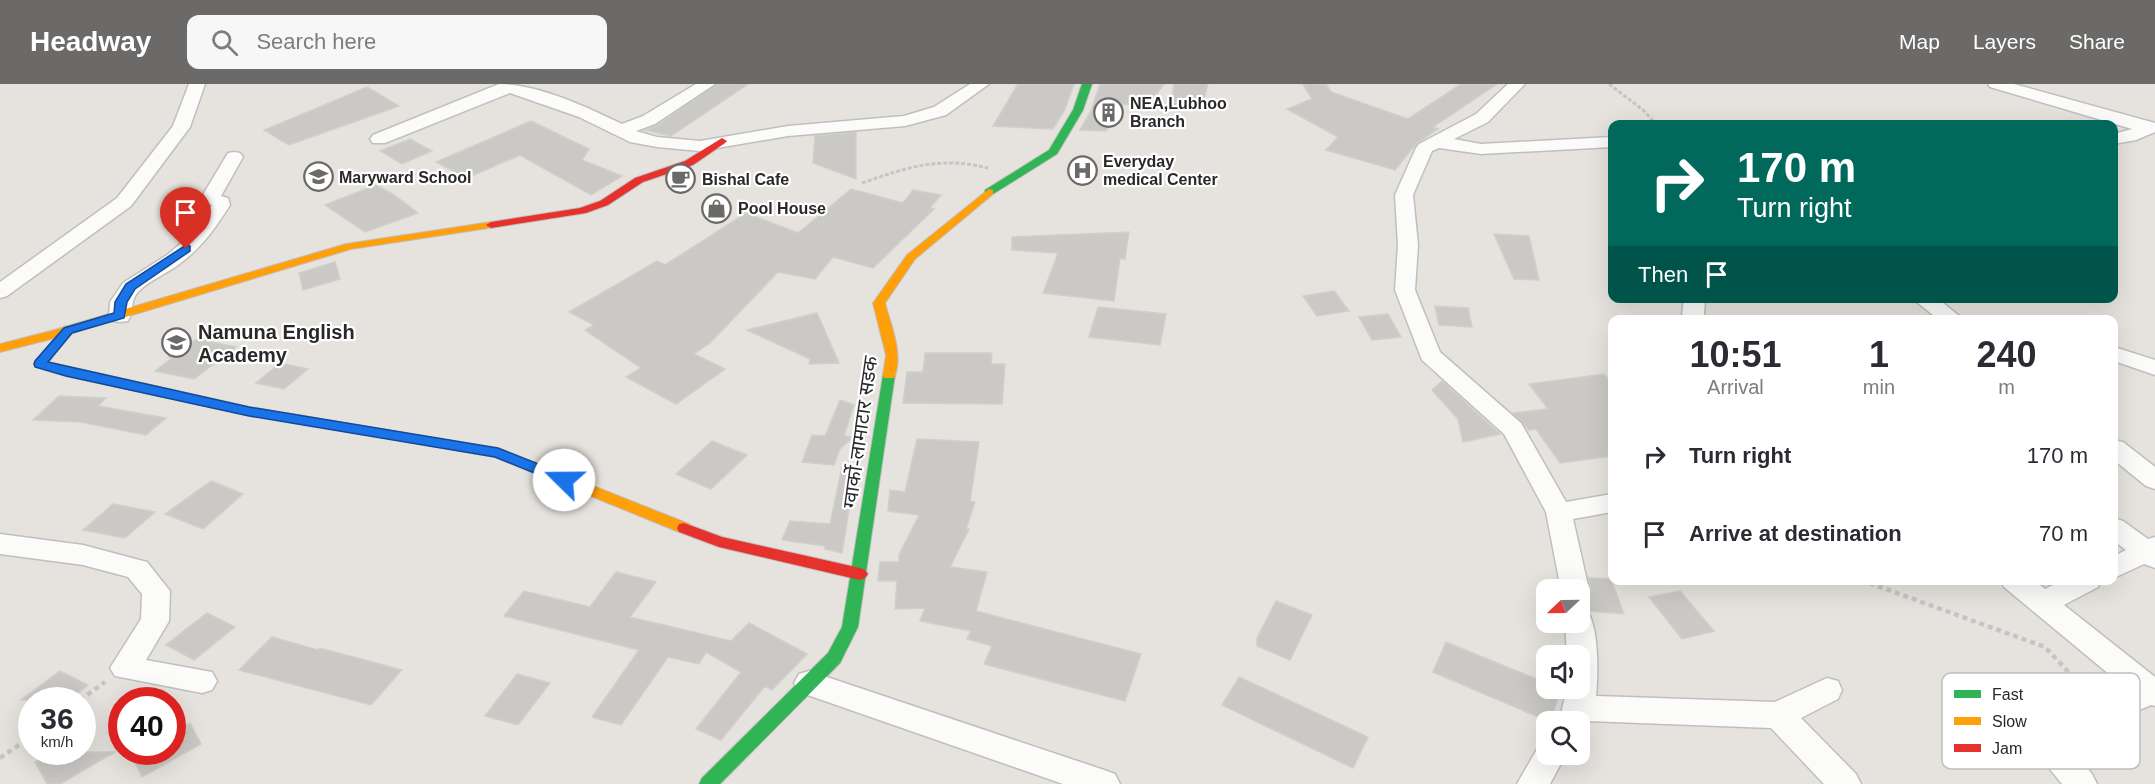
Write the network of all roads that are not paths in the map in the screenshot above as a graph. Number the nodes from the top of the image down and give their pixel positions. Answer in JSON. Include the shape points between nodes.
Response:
{"nodes":[{"id":1,"x":196,"y":84,"type":"edge"},
{"id":2,"x":707,"y":84,"type":"edge"},
{"id":3,"x":981,"y":84,"type":"edge"},
{"id":4,"x":1087,"y":84,"type":"edge"},
{"id":5,"x":1516,"y":84,"type":"edge"},
{"id":6,"x":1996,"y":84,"type":"edge"},
{"id":7,"x":509,"y":86,"type":"edge"},
{"id":8,"x":2152,"y":127,"type":"edge"},
{"id":9,"x":623,"y":130,"type":"junction"},
{"id":10,"x":2118,"y":138,"type":"edge"},
{"id":11,"x":379,"y":139,"type":"dead end"},
{"id":12,"x":722,"y":141,"type":"junction"},
{"id":13,"x":1437,"y":142,"type":"junction"},
{"id":14,"x":1608,"y":142,"type":"edge"},
{"id":15,"x":234,"y":157,"type":"dead end"},
{"id":16,"x":0,"y":292,"type":"edge"},
{"id":17,"x":1929,"y":303,"type":"edge"},
{"id":18,"x":1947,"y":315,"type":"edge"},
{"id":19,"x":120,"y":316,"type":"junction"},
{"id":20,"x":68,"y":330,"type":"junction"},
{"id":21,"x":0,"y":348,"type":"edge"},
{"id":22,"x":2118,"y":355,"type":"edge"},
{"id":23,"x":2155,"y":368,"type":"edge"},
{"id":24,"x":2118,"y":451,"type":"edge"},
{"id":25,"x":2155,"y":480,"type":"edge"},
{"id":26,"x":1608,"y":504,"type":"edge"},
{"id":27,"x":1560,"y":512,"type":"junction"},
{"id":28,"x":2118,"y":531,"type":"edge"},
{"id":29,"x":0,"y":544,"type":"edge"},
{"id":30,"x":2152,"y":552,"type":"edge"},
{"id":31,"x":2118,"y":565,"type":"edge"},
{"id":32,"x":860,"y":574,"type":"junction"},
{"id":33,"x":1573,"y":579,"type":"edge"},
{"id":34,"x":2020,"y":585,"type":"edge"},
{"id":35,"x":2078,"y":585,"type":"edge"},
{"id":36,"x":2043,"y":603,"type":"junction"},
{"id":37,"x":1580,"y":633,"type":"edge"},
{"id":38,"x":2129,"y":673,"type":"edge"},
{"id":39,"x":202,"y":681,"type":"dead end"},
{"id":40,"x":2140,"y":682,"type":"edge"},
{"id":41,"x":809,"y":684,"type":"junction"},
{"id":42,"x":1827,"y":690,"type":"dead end"},
{"id":43,"x":2153,"y":693,"type":"edge"},
{"id":44,"x":1577,"y":711,"type":"edge"},
{"id":45,"x":1590,"y":715,"type":"edge"},
{"id":46,"x":1778,"y":715,"type":"junction"},
{"id":47,"x":1544,"y":765,"type":"edge"},
{"id":48,"x":2069,"y":769,"type":"edge"},
{"id":49,"x":708,"y":784,"type":"edge"},
{"id":50,"x":1104,"y":784,"type":"edge"},
{"id":51,"x":1533,"y":784,"type":"edge"},
{"id":52,"x":1845,"y":784,"type":"edge"},
{"id":53,"x":2081,"y":784,"type":"edge"}],
"edges":[{"from":1,"to":16,"type":"street","via":[[181,127],[124,202]]},
{"from":2,"to":9,"type":"street","via":[[649,120]]},
{"from":3,"to":12,"type":"street","via":[[940,111],[905,121],[788,130]]},
{"from":4,"to":32,"type":"street","name":"ग्वार्को-लामाटार सडक","via":[[1053,152],[981,197],[911,257],[879,303],[892,355]]},
{"from":5,"to":13,"type":"street","via":[[1482,118]]},
{"from":6,"to":8,"type":"street"},
{"from":7,"to":9,"type":"street"},
{"from":7,"to":11,"type":"street"},
{"from":8,"to":10,"type":"street"},
{"from":9,"to":12,"type":"street","via":[[636,138],[657,142],[700,146]]},
{"from":12,"to":19,"type":"street","via":[[689,163],[639,180],[604,203],[582,211],[350,246]]},
{"from":13,"to":14,"type":"street","via":[[1482,149]]},
{"from":13,"to":27,"type":"street","via":[[1425,148],[1404,195],[1408,244],[1405,290],[1430,355],[1513,429]]},
{"from":15,"to":19,"type":"street","via":[[210,198],[221,205],[198,239],[130,287],[121,302]]},
{"from":17,"to":18,"type":"street"},
{"from":19,"to":20,"type":"street"},
{"from":20,"to":21,"type":"street"},
{"from":20,"to":32,"type":"street","via":[[40,364],[249,411],[498,453],[719,542]]},
{"from":22,"to":23,"type":"street"},
{"from":24,"to":25,"type":"street"},
{"from":26,"to":27,"type":"street"},
{"from":27,"to":33,"type":"street"},
{"from":28,"to":30,"type":"street"},
{"from":29,"to":39,"type":"street","via":[[83,555],[136,569],[156,591],[155,621],[125,668]]},
{"from":30,"to":31,"type":"street"},
{"from":32,"to":41,"type":"street","name":"ग्वार्को-लामाटार सडक","via":[[850,627],[834,658]]},
{"from":34,"to":36,"type":"street"},
{"from":35,"to":36,"type":"street"},
{"from":36,"to":38,"type":"street"},
{"from":37,"to":44,"type":"street","via":[[1582,680]]},
{"from":40,"to":43,"type":"street"},
{"from":41,"to":49,"type":"street","name":"ग्वार्को-लामाटार सडक"},
{"from":41,"to":50,"type":"street"},
{"from":42,"to":46,"type":"street"},
{"from":45,"to":46,"type":"street"},
{"from":46,"to":52,"type":"street"},
{"from":47,"to":51,"type":"street"},
{"from":48,"to":53,"type":"street"}]}
